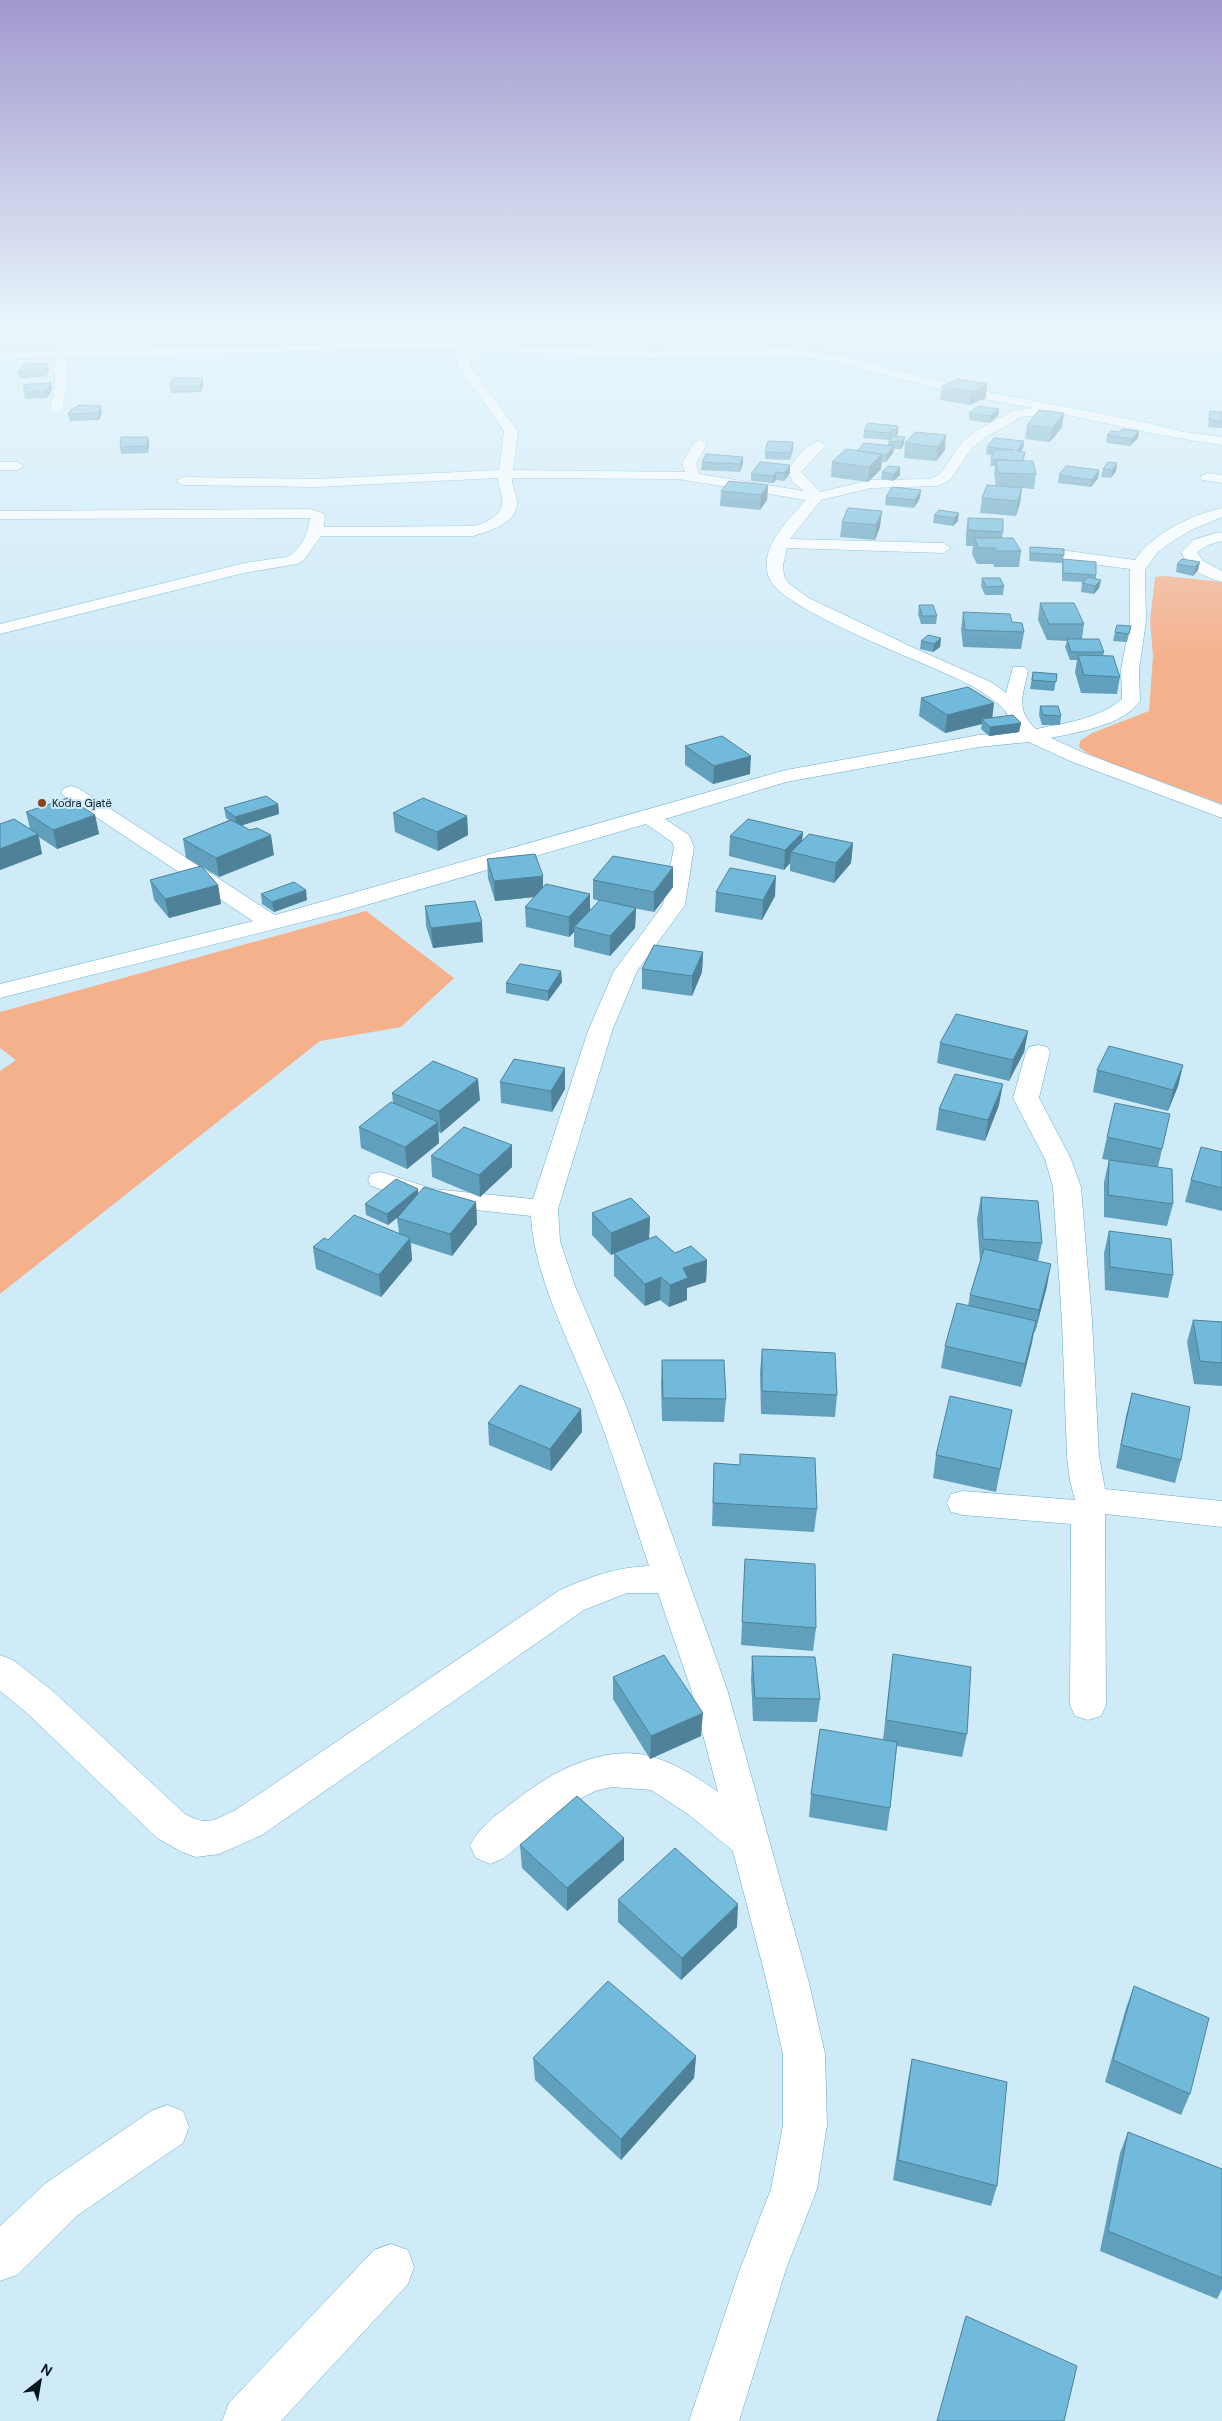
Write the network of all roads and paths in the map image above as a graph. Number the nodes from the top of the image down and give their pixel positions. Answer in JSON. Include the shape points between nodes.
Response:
{"nodes":[{"id":1,"x":512,"y":440,"type":"edge"},
{"id":2,"x":973,"y":440,"type":"edge"},
{"id":3,"x":700,"y":444,"type":"dead end"},
{"id":4,"x":819,"y":444,"type":"dead end"},
{"id":5,"x":0,"y":466,"type":"edge"},
{"id":6,"x":17,"y":466,"type":"dead end"},
{"id":7,"x":508,"y":474,"type":"junction"},
{"id":8,"x":692,"y":476,"type":"junction"},
{"id":9,"x":1207,"y":477,"type":"dead end"},
{"id":10,"x":1222,"y":479,"type":"edge"},
{"id":11,"x":183,"y":481,"type":"dead end"},
{"id":12,"x":816,"y":497,"type":"junction"},
{"id":13,"x":1222,"y":512,"type":"edge"},
{"id":14,"x":0,"y":515,"type":"edge"},
{"id":15,"x":316,"y":532,"type":"junction"},
{"id":16,"x":1219,"y":537,"type":"dead end"},
{"id":17,"x":780,"y":543,"type":"junction"},
{"id":18,"x":943,"y":548,"type":"dead end"},
{"id":19,"x":1039,"y":552,"type":"edge"},
{"id":20,"x":1139,"y":566,"type":"junction"},
{"id":21,"x":1222,"y":577,"type":"edge"},
{"id":22,"x":0,"y":629,"type":"edge"},
{"id":23,"x":1019,"y":671,"type":"dead end"},
{"id":24,"x":1012,"y":707,"type":"junction"},
{"id":25,"x":1032,"y":736,"type":"junction"},
{"id":26,"x":71,"y":792,"type":"dead end"},
{"id":27,"x":1222,"y":812,"type":"edge"},
{"id":28,"x":649,"y":817,"type":"junction"},
{"id":29,"x":272,"y":923,"type":"junction"},
{"id":30,"x":0,"y":991,"type":"edge"},
{"id":31,"x":1038,"y":1052,"type":"dead end"},
{"id":32,"x":382,"y":1180,"type":"dead end"},
{"id":33,"x":544,"y":1209,"type":"junction"},
{"id":34,"x":963,"y":1502,"type":"dead end"},
{"id":35,"x":1090,"y":1506,"type":"junction"},
{"id":36,"x":1222,"y":1514,"type":"edge"},
{"id":37,"x":670,"y":1579,"type":"junction"},
{"id":38,"x":0,"y":1670,"type":"edge"},
{"id":39,"x":1088,"y":1704,"type":"dead end"},
{"id":40,"x":748,"y":1840,"type":"junction"},
{"id":41,"x":490,"y":1846,"type":"dead end"},
{"id":42,"x":168,"y":2127,"type":"dead end"},
{"id":43,"x":0,"y":2258,"type":"edge"},
{"id":44,"x":391,"y":2267,"type":"dead end"},
{"id":45,"x":248,"y":2421,"type":"edge"},
{"id":46,"x":714,"y":2421,"type":"edge"}],
"edges":[{"from":1,"to":7,"type":"street"},
{"from":2,"to":12,"type":"street","via":[[945,477],[932,483],[870,484]]},
{"from":3,"to":8,"type":"street","via":[[689,463]]},
{"from":4,"to":12,"type":"street","via":[[794,472],[814,490]]},
{"from":5,"to":6,"type":"street"},
{"from":7,"to":8,"type":"street"},
{"from":7,"to":11,"type":"street","via":[[316,483]]},
{"from":7,"to":15,"type":"street","via":[[505,480],[510,502],[508,510],[497,522],[481,529]]},
{"from":8,"to":12,"type":"street"},
{"from":9,"to":10,"type":"street"},
{"from":12,"to":17,"type":"street"},
{"from":13,"to":20,"type":"street","via":[[1184,527],[1144,557]]},
{"from":14,"to":15,"type":"street","via":[[310,513],[318,516]]},
{"from":15,"to":22,"type":"street","via":[[298,557],[291,561],[244,568]]},
{"from":16,"to":21,"type":"street","via":[[1202,541],[1192,546],[1189,552],[1201,567]]},
{"from":17,"to":18,"type":"street"},
{"from":17,"to":24,"type":"street","via":[[776,576],[791,594],[908,652],[968,677]]},
{"from":19,"to":20,"type":"street"},
{"from":20,"to":25,"type":"street","via":[[1136,570],[1138,621],[1130,670],[1131,701],[1106,717]]},
{"from":23,"to":24,"type":"street"},
{"from":24,"to":25,"type":"street","via":[[1022,726]]},
{"from":25,"to":27,"type":"street","via":[[1077,757]]},
{"from":25,"to":28,"type":"street","via":[[979,741],[786,776]]},
{"from":26,"to":29,"type":"street"},
{"from":28,"to":29,"type":"street"},
{"from":28,"to":33,"type":"street","via":[[682,839],[684,847],[674,905],[626,971],[600,1031]]},
{"from":29,"to":30,"type":"street"},
{"from":31,"to":35,"type":"street","via":[[1026,1098],[1058,1159],[1067,1187],[1083,1456]]},
{"from":32,"to":33,"type":"street","via":[[430,1197]]},
{"from":33,"to":37,"type":"street","via":[[546,1241],[561,1286],[612,1408]]},
{"from":34,"to":35,"type":"street"},
{"from":35,"to":36,"type":"street"},
{"from":35,"to":39,"type":"street"},
{"from":37,"to":38,"type":"street","via":[[627,1580],[572,1600],[248,1823],[219,1837],[196,1840],[171,1826],[41,1703]]},
{"from":37,"to":40,"type":"street","via":[[709,1689]]},
{"from":40,"to":41,"type":"street","via":[[688,1793],[651,1772],[616,1769],[585,1776],[541,1802]]},
{"from":40,"to":46,"type":"street","via":[[804,2054],[805,2125],[794,2189],[763,2269]]},
{"from":42,"to":43,"type":"street","via":[[62,2199]]},
{"from":44,"to":45,"type":"street"}]}
